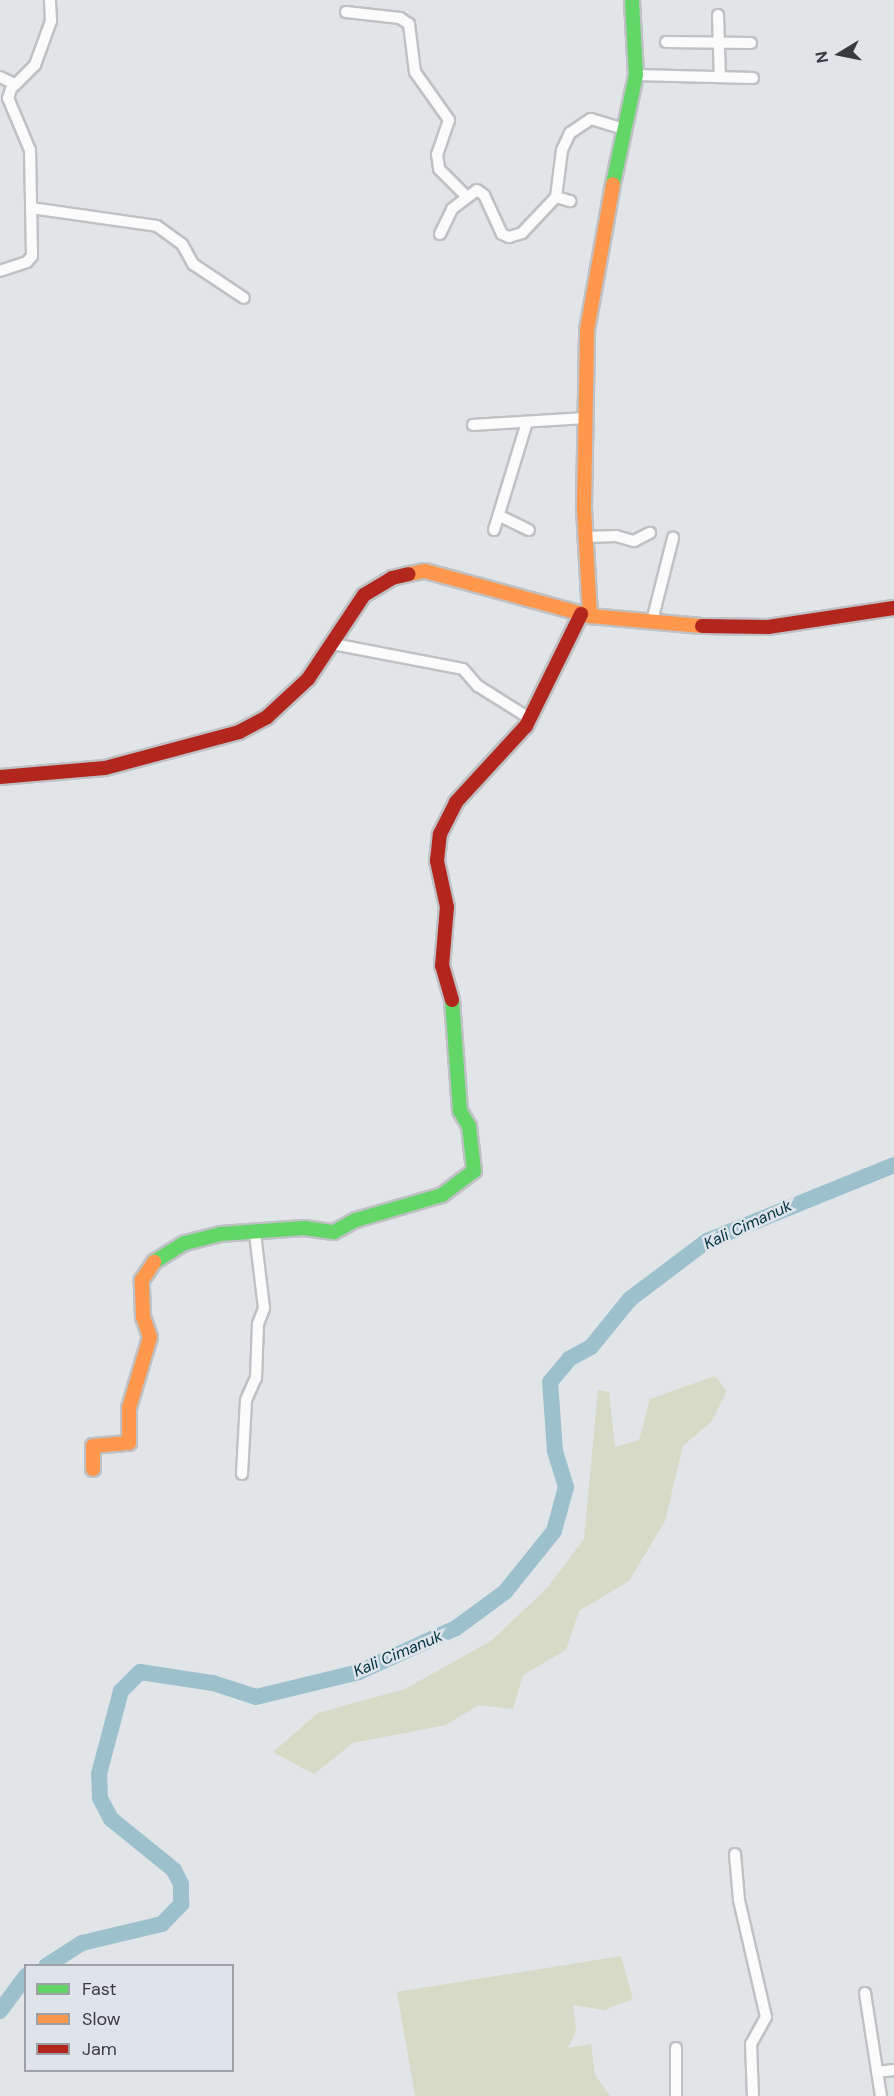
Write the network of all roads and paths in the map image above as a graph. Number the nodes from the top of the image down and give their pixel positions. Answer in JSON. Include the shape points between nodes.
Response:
{"nodes":[{"id":1,"x":50,"y":0,"type":"edge"},
{"id":2,"x":632,"y":0,"type":"edge"},
{"id":3,"x":346,"y":12,"type":"dead end"},
{"id":4,"x":718,"y":15,"type":"dead end"},
{"id":5,"x":666,"y":42,"type":"dead end"},
{"id":6,"x":721,"y":42,"type":"junction"},
{"id":7,"x":751,"y":43,"type":"dead end"},
{"id":8,"x":636,"y":75,"type":"junction"},
{"id":9,"x":720,"y":77,"type":"junction"},
{"id":10,"x":0,"y":78,"type":"edge"},
{"id":11,"x":753,"y":78,"type":"dead end"},
{"id":12,"x":7,"y":91,"type":"edge"},
{"id":13,"x":626,"y":130,"type":"junction"},
{"id":14,"x":467,"y":197,"type":"junction"},
{"id":15,"x":556,"y":197,"type":"junction"},
{"id":16,"x":570,"y":201,"type":"dead end"},
{"id":17,"x":31,"y":208,"type":"junction"},
{"id":18,"x":440,"y":234,"type":"dead end"},
{"id":19,"x":0,"y":271,"type":"edge"},
{"id":20,"x":244,"y":298,"type":"dead end"},
{"id":21,"x":585,"y":418,"type":"junction"},
{"id":22,"x":527,"y":422,"type":"junction"},
{"id":23,"x":473,"y":424,"type":"dead end"},
{"id":24,"x":501,"y":516,"type":"junction"},
{"id":25,"x":494,"y":530,"type":"dead end"},
{"id":26,"x":529,"y":530,"type":"dead end"},
{"id":27,"x":650,"y":533,"type":"dead end"},
{"id":28,"x":585,"y":537,"type":"junction"},
{"id":29,"x":672,"y":538,"type":"dead end"},
{"id":30,"x":894,"y":608,"type":"edge"},
{"id":31,"x":586,"y":615,"type":"junction"},
{"id":32,"x":652,"y":621,"type":"junction"},
{"id":33,"x":333,"y":644,"type":"junction"},
{"id":34,"x":530,"y":718,"type":"junction"},
{"id":35,"x":12,"y":775,"type":"edge"},
{"id":36,"x":255,"y":1234,"type":"junction"},
{"id":37,"x":93,"y":1469,"type":"dead end"},
{"id":38,"x":242,"y":1474,"type":"dead end"},
{"id":39,"x":735,"y":1854,"type":"dead end"},
{"id":40,"x":866,"y":1993,"type":"dead end"},
{"id":41,"x":676,"y":2048,"type":"dead end"},
{"id":42,"x":894,"y":2070,"type":"edge"},
{"id":43,"x":877,"y":2072,"type":"junction"},
{"id":44,"x":676,"y":2096,"type":"edge"},
{"id":45,"x":753,"y":2096,"type":"edge"},
{"id":46,"x":881,"y":2096,"type":"edge"}],
"edges":[{"from":1,"to":12,"type":"street","via":[[51,21],[35,65]]},
{"from":2,"to":8,"type":"street"},
{"from":3,"to":14,"type":"street","via":[[400,18],[409,24],[415,72],[449,120],[437,153],[439,169]]},
{"from":4,"to":6,"type":"street"},
{"from":5,"to":6,"type":"street"},
{"from":6,"to":7,"type":"street"},
{"from":6,"to":9,"type":"street"},
{"from":8,"to":9,"type":"street"},
{"from":8,"to":13,"type":"street"},
{"from":9,"to":11,"type":"street"},
{"from":10,"to":12,"type":"street"},
{"from":12,"to":17,"type":"street","via":[[30,150]]},
{"from":13,"to":15,"type":"street","via":[[591,119],[570,133],[562,150]]},
{"from":13,"to":21,"type":"street","via":[[590,296]]},
{"from":14,"to":15,"type":"street","via":[[482,192],[497,227],[509,237],[528,228]]},
{"from":14,"to":18,"type":"street","via":[[447,215]]},
{"from":15,"to":16,"type":"street"},
{"from":17,"to":19,"type":"street","via":[[30,258]]},
{"from":17,"to":20,"type":"street","via":[[157,226],[182,244],[193,264]]},
{"from":21,"to":22,"type":"street"},
{"from":21,"to":28,"type":"street"},
{"from":22,"to":23,"type":"street"},
{"from":22,"to":24,"type":"street"},
{"from":24,"to":25,"type":"street"},
{"from":24,"to":26,"type":"street"},
{"from":27,"to":28,"type":"street","via":[[634,541],[616,536]]},
{"from":28,"to":31,"type":"street"},
{"from":29,"to":32,"type":"street"},
{"from":30,"to":32,"type":"street","via":[[768,627]]},
{"from":31,"to":32,"type":"street"},
{"from":31,"to":33,"type":"street","via":[[439,571],[425,571],[375,587],[355,605]]},
{"from":31,"to":34,"type":"street"},
{"from":33,"to":34,"type":"street","via":[[463,669],[478,686]]},
{"from":33,"to":35,"type":"street","via":[[308,679],[278,708],[239,732],[105,768]]},
{"from":34,"to":36,"type":"street","via":[[456,802],[442,825],[437,861],[447,907],[441,957],[452,1009],[460,1111],[469,1126],[475,1168],[442,1196],[356,1220],[330,1233],[304,1228]]},
{"from":36,"to":37,"type":"street","via":[[220,1234],[185,1243],[145,1272],[141,1299],[150,1337],[129,1408],[129,1443],[93,1446]]},
{"from":36,"to":38,"type":"street","via":[[264,1308],[258,1324],[256,1378],[246,1400]]},
{"from":39,"to":45,"type":"street","via":[[738,1900],[766,2017],[751,2044]]},
{"from":40,"to":43,"type":"street"},
{"from":41,"to":44,"type":"street"},
{"from":42,"to":43,"type":"street"},
{"from":43,"to":46,"type":"street"}]}
